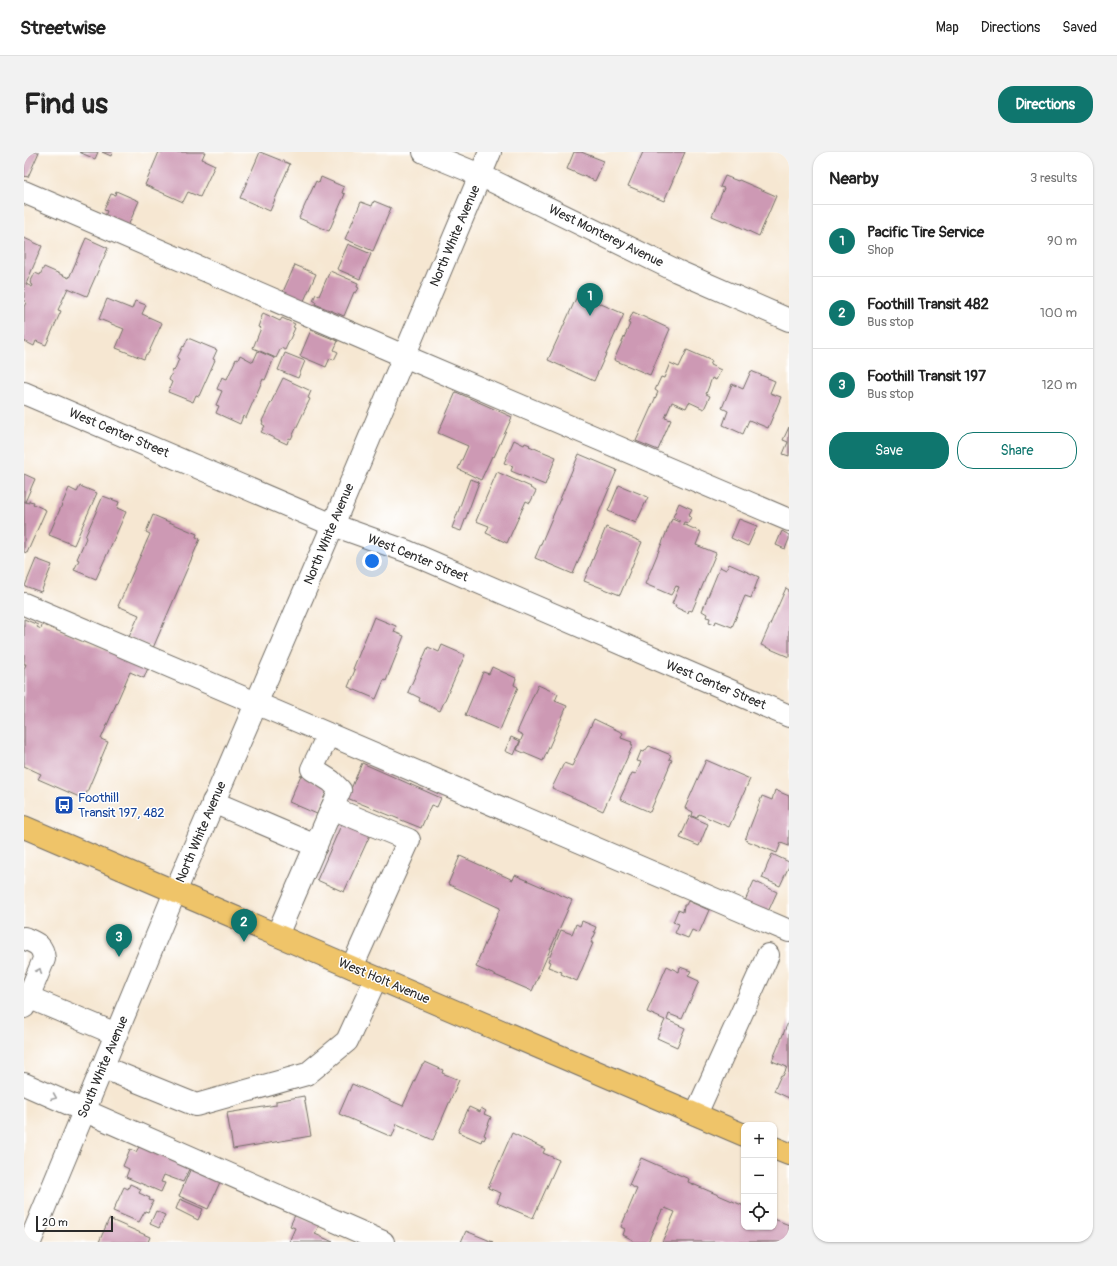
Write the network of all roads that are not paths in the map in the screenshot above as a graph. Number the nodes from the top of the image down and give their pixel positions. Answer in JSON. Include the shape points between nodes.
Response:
{"nodes":[{"id":1,"x":424,"y":152,"type":"edge"},
{"id":2,"x":490,"y":152,"type":"edge"},
{"id":3,"x":480,"y":175,"type":"junction"},
{"id":4,"x":24,"y":192,"type":"edge"},
{"id":5,"x":789,"y":320,"type":"edge"},
{"id":6,"x":404,"y":356,"type":"junction"},
{"id":7,"x":24,"y":393,"type":"edge"},
{"id":8,"x":789,"y":520,"type":"edge"},
{"id":9,"x":333,"y":525,"type":"junction"},
{"id":10,"x":24,"y":604,"type":"edge"},
{"id":11,"x":256,"y":704,"type":"junction"},
{"id":12,"x":789,"y":716,"type":"edge"},
{"id":13,"x":328,"y":735,"type":"junction"},
{"id":14,"x":213,"y":802,"type":"junction"},
{"id":15,"x":332,"y":808,"type":"junction"},
{"id":16,"x":24,"y":828,"type":"edge"},
{"id":17,"x":316,"y":846,"type":"junction"},
{"id":18,"x":175,"y":892,"type":"junction"},
{"id":19,"x":789,"y":931,"type":"edge"},
{"id":20,"x":277,"y":935,"type":"junction"},
{"id":21,"x":24,"y":938,"type":"edge"},
{"id":22,"x":768,"y":955,"type":"dead end"},
{"id":23,"x":352,"y":968,"type":"junction"},
{"id":24,"x":376,"y":978,"type":"junction"},
{"id":25,"x":26,"y":1002,"type":"edge"},
{"id":26,"x":116,"y":1034,"type":"junction"},
{"id":27,"x":102,"y":1067,"type":"junction"},
{"id":28,"x":24,"y":1084,"type":"edge"},
{"id":29,"x":85,"y":1110,"type":"junction"},
{"id":30,"x":696,"y":1114,"type":"junction"},
{"id":31,"x":741,"y":1134,"type":"edge"},
{"id":32,"x":777,"y":1149,"type":"edge"},
{"id":33,"x":789,"y":1154,"type":"edge"},
{"id":34,"x":30,"y":1242,"type":"edge"},
{"id":35,"x":383,"y":1242,"type":"edge"}],
"edges":[{"from":1,"to":3,"type":"street","name":"West Monterey Avenue"},
{"from":2,"to":3,"type":"street"},
{"from":3,"to":5,"type":"street","name":"West Monterey Avenue","via":[[677,271]]},
{"from":3,"to":6,"type":"street","name":"North White Avenue"},
{"from":4,"to":6,"type":"street"},
{"from":6,"to":8,"type":"street"},
{"from":6,"to":9,"type":"street","name":"North White Avenue"},
{"from":7,"to":9,"type":"street","name":"West Center Street"},
{"from":9,"to":11,"type":"street","name":"North White Avenue"},
{"from":9,"to":12,"type":"street","name":"West Center Street","via":[[406,551]]},
{"from":10,"to":11,"type":"street"},
{"from":11,"to":13,"type":"street"},
{"from":11,"to":14,"type":"street","name":"North White Avenue"},
{"from":13,"to":15,"type":"street","via":[[312,769],[340,790]]},
{"from":13,"to":19,"type":"street"},
{"from":14,"to":17,"type":"street"},
{"from":14,"to":18,"type":"street","name":"North White Avenue"},
{"from":15,"to":17,"type":"street"},
{"from":15,"to":23,"type":"street","via":[[409,840]]},
{"from":16,"to":18,"type":"main road","name":"West Holt Avenue"},
{"from":17,"to":20,"type":"street"},
{"from":18,"to":20,"type":"main road","name":"West Holt Avenue"},
{"from":18,"to":26,"type":"street","name":"South White Avenue"},
{"from":20,"to":23,"type":"main road","name":"West Holt Avenue"},
{"from":25,"to":21,"type":"street","one_way":true,"via":[[44,959],[44,952],[35,942]]},
{"from":22,"to":30,"type":"street"},
{"from":23,"to":24,"type":"main road","name":"West Holt Avenue"},
{"from":24,"to":27,"type":"street","via":[[348,1041],[307,1074],[196,1105]]},
{"from":24,"to":30,"type":"main road","name":"West Holt Avenue"},
{"from":25,"to":26,"type":"street"},
{"from":26,"to":27,"type":"street","name":"South White Avenue"},
{"from":27,"to":29,"type":"street","name":"South White Avenue"},
{"from":28,"to":29,"type":"street","one_way":true},
{"from":29,"to":34,"type":"street","name":"South White Avenue"},
{"from":29,"to":35,"type":"street"},
{"from":30,"to":31,"type":"main road","name":"West Holt Avenue"},
{"from":32,"to":33,"type":"main road"}]}
